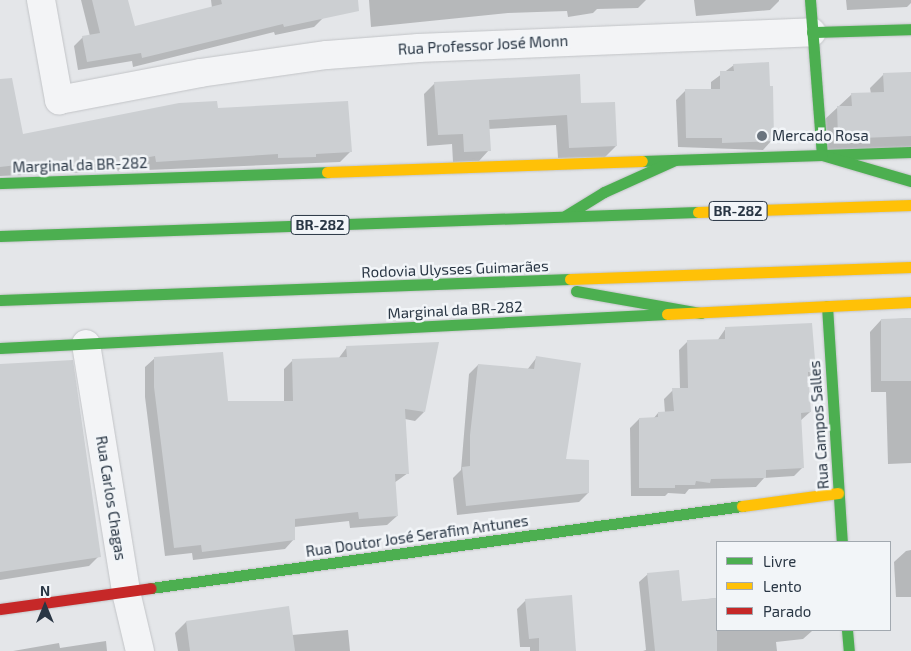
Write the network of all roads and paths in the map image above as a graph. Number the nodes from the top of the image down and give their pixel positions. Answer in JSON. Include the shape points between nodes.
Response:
{"nodes":[{"id":1,"x":41,"y":0,"type":"edge"},
{"id":2,"x":810,"y":0,"type":"edge"},
{"id":3,"x":911,"y":29,"type":"edge"},
{"id":4,"x":812,"y":32,"type":"junction"},
{"id":5,"x":911,"y":152,"type":"edge"},
{"id":6,"x":822,"y":155,"type":"junction"},
{"id":7,"x":675,"y":160,"type":"junction"},
{"id":8,"x":911,"y":181,"type":"edge"},
{"id":9,"x":0,"y":183,"type":"edge"},
{"id":10,"x":911,"y":206,"type":"edge"},
{"id":11,"x":564,"y":217,"type":"junction"},
{"id":12,"x":0,"y":236,"type":"edge"},
{"id":13,"x":911,"y":267,"type":"edge"},
{"id":14,"x":520,"y":282,"type":"junction"},
{"id":15,"x":0,"y":300,"type":"edge"},
{"id":16,"x":911,"y":302,"type":"edge"},
{"id":17,"x":827,"y":306,"type":"junction"},
{"id":18,"x":701,"y":313,"type":"junction"},
{"id":19,"x":86,"y":344,"type":"junction"},
{"id":20,"x":0,"y":348,"type":"edge"},
{"id":21,"x":838,"y":493,"type":"junction"},
{"id":22,"x":842,"y":541,"type":"edge"},
{"id":23,"x":126,"y":592,"type":"junction"},
{"id":24,"x":0,"y":609,"type":"edge"},
{"id":25,"x":847,"y":631,"type":"edge"},
{"id":26,"x":140,"y":651,"type":"edge"},
{"id":27,"x":849,"y":651,"type":"edge"}],
"edges":[{"from":1,"to":4,"type":"street","name":"Rua Professor José Monn","via":[[59,100],[200,73],[327,55],[419,48]]},
{"from":2,"to":4,"type":"main road"},
{"from":3,"to":4,"type":"main road","name":"Rua Professor José Monn"},
{"from":4,"to":6,"type":"main road"},
{"from":5,"to":6,"type":"main road","name":"Marginal da BR-282"},
{"from":6,"to":7,"type":"main road","name":"Marginal da BR-282"},
{"from":6,"to":8,"type":"main road"},
{"from":7,"to":9,"type":"main road","name":"Marginal da BR-282"},
{"from":7,"to":11,"type":"main road","via":[[604,192]]},
{"from":10,"to":11,"type":"main road","number":"BR-282"},
{"from":11,"to":12,"type":"main road","number":"BR-282"},
{"from":13,"to":14,"type":"main road","name":"Rodovia Ulysses Guimarães"},
{"from":14,"to":15,"type":"main road","name":"Rodovia Ulysses Guimarães"},
{"from":14,"to":18,"type":"main road"},
{"from":16,"to":17,"type":"main road","name":"Marginal da BR-282"},
{"from":17,"to":18,"type":"main road","name":"Marginal da BR-282"},
{"from":17,"to":21,"type":"main road","name":"Rua Campos Salles"},
{"from":18,"to":19,"type":"main road","name":"Marginal da BR-282"},
{"from":19,"to":20,"type":"main road","name":"Marginal da BR-282"},
{"from":19,"to":23,"type":"street","name":"Rua Carlos Chagas"},
{"from":21,"to":22,"type":"main road","name":"Rua Campos Salles"},
{"from":21,"to":23,"type":"main road","name":"Rua Doutor José Serafim Antunes"},
{"from":23,"to":24,"type":"main road","name":"Rua Doutor José Serafim Antunes"},
{"from":23,"to":26,"type":"street","name":"Rua Carlos Chagas"},
{"from":25,"to":27,"type":"main road"}]}
